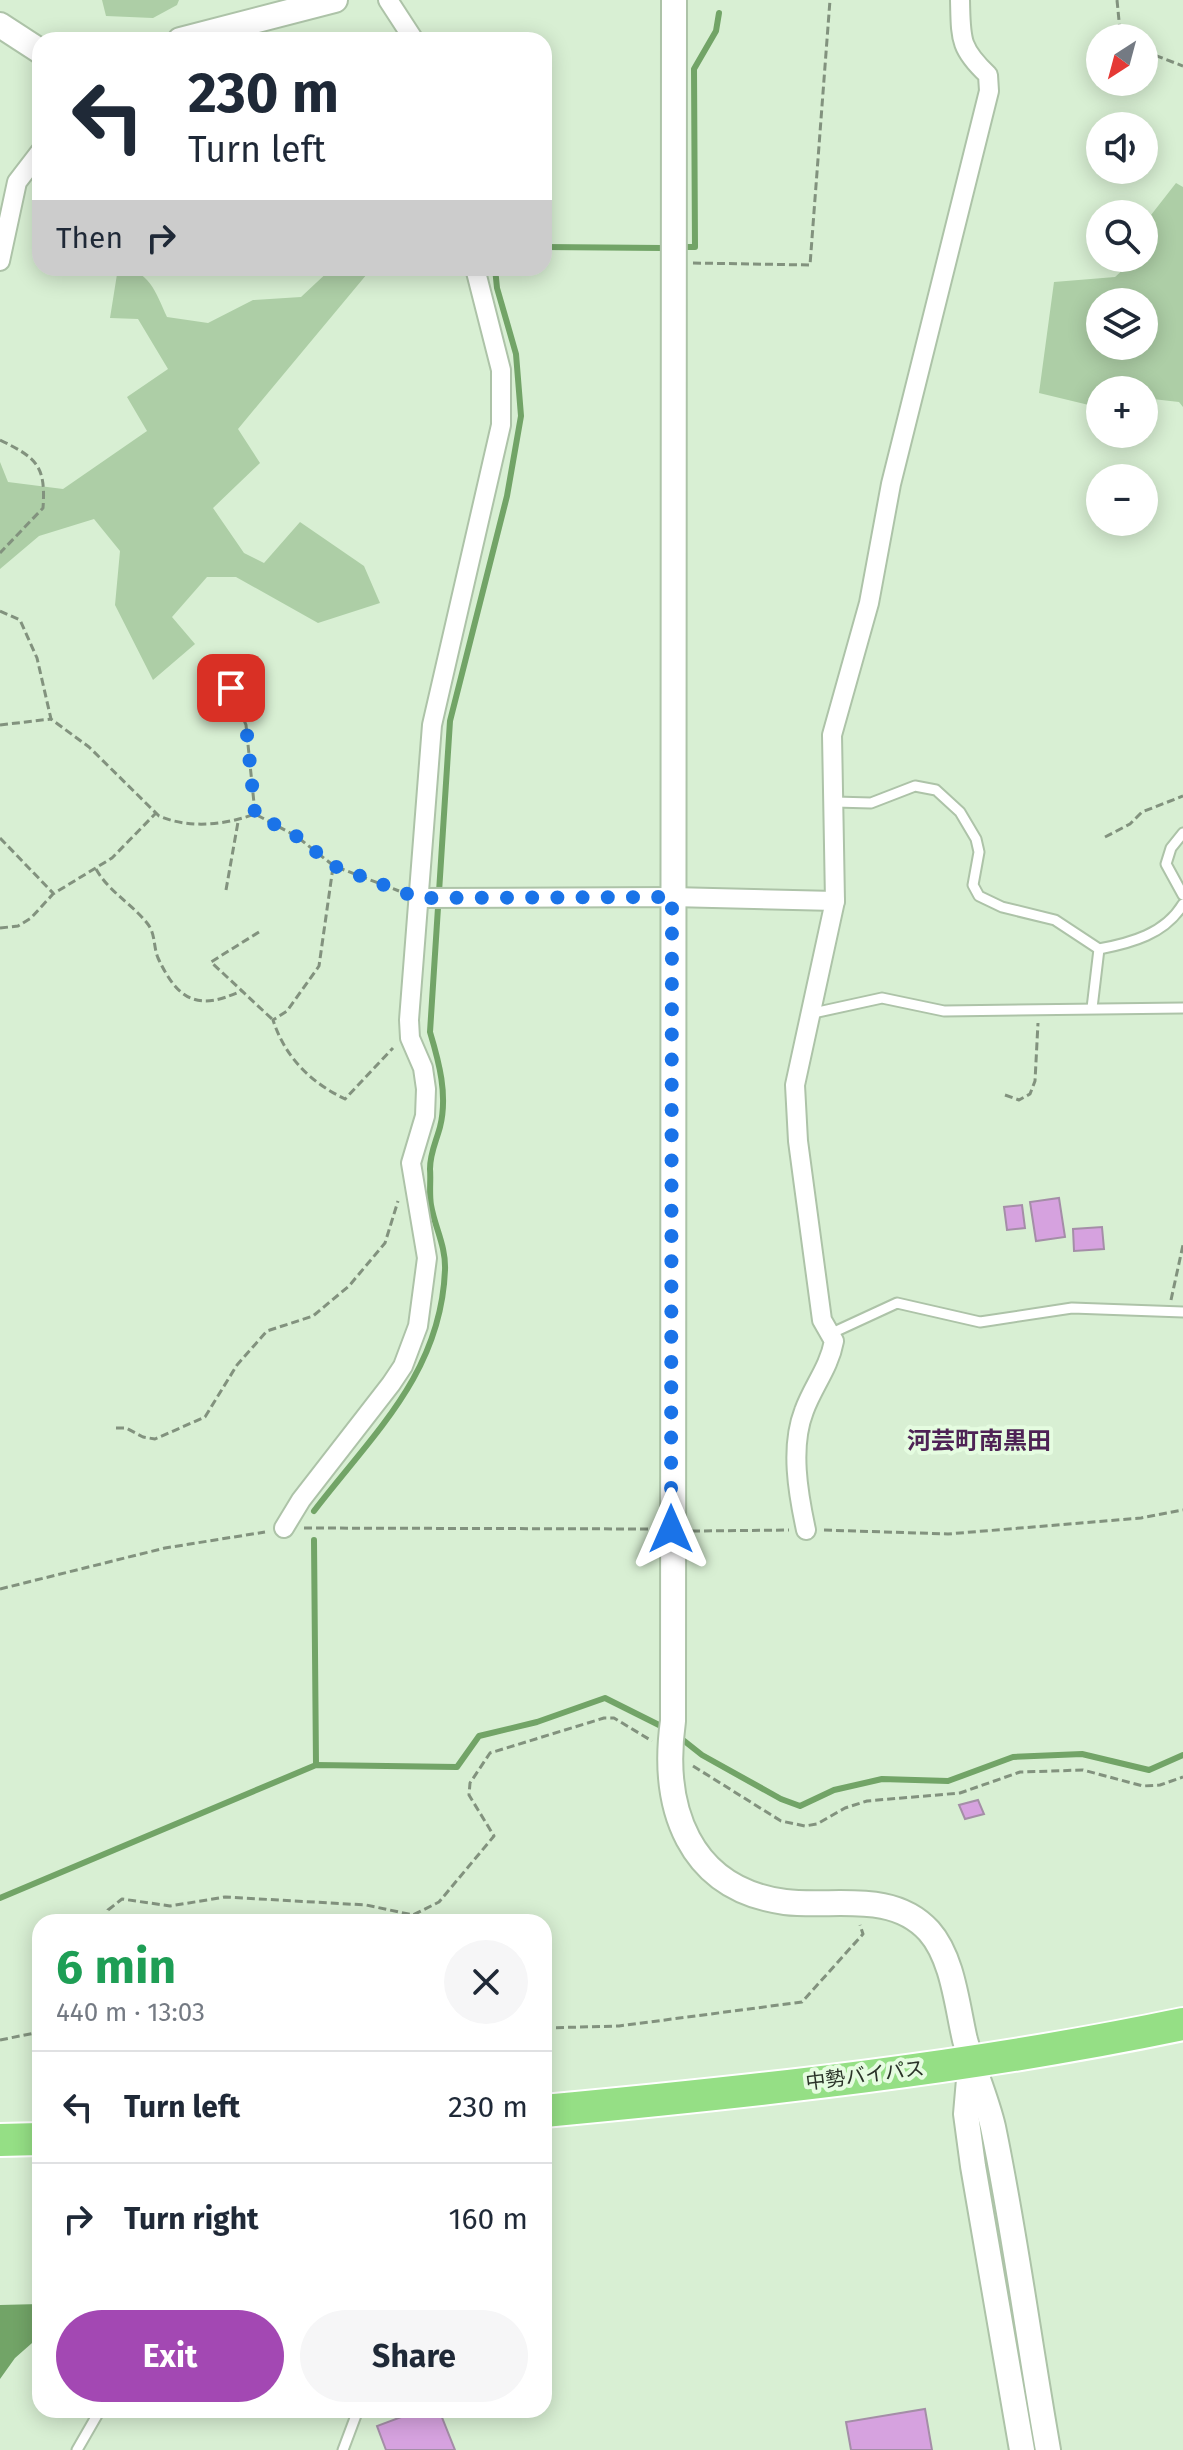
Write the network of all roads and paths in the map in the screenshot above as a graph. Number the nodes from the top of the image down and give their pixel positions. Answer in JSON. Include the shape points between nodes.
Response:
{"nodes":[{"id":1,"x":335,"y":0,"type":"edge"},
{"id":2,"x":388,"y":0,"type":"edge"},
{"id":3,"x":674,"y":0,"type":"edge"},
{"id":4,"x":830,"y":0,"type":"edge"},
{"id":5,"x":960,"y":0,"type":"edge"},
{"id":6,"x":1117,"y":0,"type":"edge"},
{"id":7,"x":1119,"y":24,"type":"edge"},
{"id":8,"x":0,"y":25,"type":"edge"},
{"id":9,"x":211,"y":32,"type":"edge"},
{"id":10,"x":409,"y":32,"type":"edge"},
{"id":11,"x":32,"y":46,"type":"edge"},
{"id":12,"x":1158,"y":56,"type":"edge"},
{"id":13,"x":1183,"y":66,"type":"edge"},
{"id":14,"x":32,"y":162,"type":"edge"},
{"id":15,"x":0,"y":261,"type":"edge"},
{"id":16,"x":674,"y":262,"type":"junction"},
{"id":17,"x":477,"y":276,"type":"edge"},
{"id":18,"x":0,"y":440,"type":"edge"},
{"id":19,"x":0,"y":553,"type":"edge"},
{"id":20,"x":0,"y":611,"type":"edge"},
{"id":21,"x":231,"y":688,"type":"dead end"},
{"id":22,"x":51,"y":719,"type":"junction"},
{"id":23,"x":0,"y":725,"type":"edge"},
{"id":24,"x":1183,"y":796,"type":"edge"},
{"id":25,"x":835,"y":802,"type":"junction"},
{"id":26,"x":156,"y":813,"type":"junction"},
{"id":27,"x":255,"y":814,"type":"junction"},
{"id":28,"x":238,"y":821,"type":"junction"},
{"id":29,"x":1183,"y":833,"type":"edge"},
{"id":30,"x":1105,"y":837,"type":"dead end"},
{"id":31,"x":0,"y":838,"type":"edge"},
{"id":32,"x":334,"y":866,"type":"junction"},
{"id":33,"x":96,"y":869,"type":"junction"},
{"id":34,"x":226,"y":890,"type":"dead end"},
{"id":35,"x":53,"y":894,"type":"junction"},
{"id":36,"x":1183,"y":895,"type":"edge"},
{"id":37,"x":672,"y":897,"type":"junction"},
{"id":38,"x":422,"y":898,"type":"junction"},
{"id":39,"x":835,"y":901,"type":"junction"},
{"id":40,"x":1183,"y":904,"type":"edge"},
{"id":41,"x":0,"y":928,"type":"edge"},
{"id":42,"x":259,"y":932,"type":"dead end"},
{"id":43,"x":1099,"y":949,"type":"junction"},
{"id":44,"x":241,"y":991,"type":"junction"},
{"id":45,"x":1092,"y":1008,"type":"junction"},
{"id":46,"x":1183,"y":1008,"type":"edge"},
{"id":47,"x":1037,"y":1012,"type":"junction"},
{"id":48,"x":809,"y":1014,"type":"junction"},
{"id":49,"x":273,"y":1020,"type":"junction"},
{"id":50,"x":411,"y":1040,"type":"junction"},
{"id":51,"x":1005,"y":1095,"type":"dead end"},
{"id":52,"x":411,"y":1163,"type":"junction"},
{"id":53,"x":1183,"y":1245,"type":"edge"},
{"id":54,"x":1169,"y":1312,"type":"junction"},
{"id":55,"x":1183,"y":1312,"type":"edge"},
{"id":56,"x":832,"y":1333,"type":"junction"},
{"id":57,"x":116,"y":1428,"type":"dead end"},
{"id":58,"x":1183,"y":1510,"type":"edge"},
{"id":59,"x":284,"y":1528,"type":"junction"},
{"id":60,"x":671,"y":1529,"type":"junction"},
{"id":61,"x":806,"y":1530,"type":"junction"},
{"id":62,"x":0,"y":1589,"type":"edge"},
{"id":63,"x":669,"y":1751,"type":"junction"},
{"id":64,"x":1183,"y":1777,"type":"edge"},
{"id":65,"x":108,"y":1914,"type":"edge"},
{"id":66,"x":408,"y":1914,"type":"edge"},
{"id":67,"x":416,"y":1914,"type":"edge"},
{"id":68,"x":856,"y":1922,"type":"dead end"},
{"id":69,"x":1183,"y":2024,"type":"edge"},
{"id":70,"x":552,"y":2028,"type":"edge"},
{"id":71,"x":32,"y":2034,"type":"edge"},
{"id":72,"x":0,"y":2040,"type":"edge"},
{"id":73,"x":971,"y":2062,"type":"junction"},
{"id":74,"x":552,"y":2110,"type":"edge"},
{"id":75,"x":32,"y":2139,"type":"edge"},
{"id":76,"x":0,"y":2140,"type":"edge"},
{"id":77,"x":95,"y":2418,"type":"edge"},
{"id":78,"x":355,"y":2418,"type":"edge"},
{"id":79,"x":77,"y":2450,"type":"edge"},
{"id":80,"x":343,"y":2450,"type":"edge"},
{"id":81,"x":1022,"y":2450,"type":"edge"},
{"id":82,"x":1048,"y":2450,"type":"edge"}],
"edges":[{"from":1,"to":9,"type":"street"},
{"from":2,"to":10,"type":"street"},
{"from":3,"to":16,"type":"street"},
{"from":4,"to":16,"type":"path","via":[[810,265]]},
{"from":5,"to":25,"type":"street","via":[[961,40],[966,54],[988,75],[989,91],[891,484],[869,603],[832,735]]},
{"from":6,"to":7,"type":"path"},
{"from":8,"to":11,"type":"street"},
{"from":12,"to":13,"type":"path"},
{"from":14,"to":15,"type":"street","via":[[17,182]]},
{"from":16,"to":37,"type":"street"},
{"from":17,"to":38,"type":"street","via":[[501,370],[501,425],[432,725]]},
{"from":18,"to":19,"type":"path","via":[[30,454],[45,480],[43,508]]},
{"from":20,"to":22,"type":"path","via":[[20,620],[37,658]]},
{"from":21,"to":27,"type":"path","via":[[246,725]]},
{"from":22,"to":23,"type":"path"},
{"from":22,"to":26,"type":"path","via":[[89,747]]},
{"from":24,"to":30,"type":"path","via":[[1142,812]]},
{"from":25,"to":39,"type":"street"},
{"from":25,"to":43,"type":"lane","via":[[871,803],[915,786],[936,790],[954,805],[976,839],[973,885],[979,896],[1055,920]]},
{"from":26,"to":28,"type":"path","via":[[170,821],[197,824]]},
{"from":26,"to":33,"type":"path"},
{"from":27,"to":28,"type":"path"},
{"from":27,"to":32,"type":"path","via":[[296,836]]},
{"from":28,"to":34,"type":"path"},
{"from":29,"to":36,"type":"lane","via":[[1166,864]]},
{"from":31,"to":35,"type":"path"},
{"from":32,"to":38,"type":"path"},
{"from":32,"to":49,"type":"path","via":[[319,966],[287,1011]]},
{"from":33,"to":35,"type":"path"},
{"from":33,"to":44,"type":"path","via":[[105,885],[153,932],[159,959],[186,998],[212,1002]]},
{"from":35,"to":41,"type":"path","via":[[31,918]]},
{"from":37,"to":38,"type":"street"},
{"from":37,"to":39,"type":"street"},
{"from":37,"to":60,"type":"street"},
{"from":38,"to":50,"type":"street"},
{"from":39,"to":48,"type":"street"},
{"from":40,"to":43,"type":"lane","via":[[1153,933]]},
{"from":42,"to":44,"type":"path","via":[[211,962]]},
{"from":43,"to":45,"type":"lane"},
{"from":44,"to":49,"type":"path"},
{"from":45,"to":46,"type":"lane"},
{"from":45,"to":47,"type":"lane"},
{"from":47,"to":48,"type":"lane","via":[[944,1011],[882,998]]},
{"from":47,"to":51,"type":"path","via":[[1035,1081],[1025,1099]]},
{"from":48,"to":56,"type":"street","via":[[795,1109],[822,1320]]},
{"from":49,"to":50,"type":"path","via":[[300,1069],[345,1099],[385,1054]]},
{"from":50,"to":52,"type":"street","via":[[426,1089],[425,1116]]},
{"from":52,"to":57,"type":"path","via":[[385,1243],[330,1305],[267,1331],[237,1365],[205,1417],[155,1439]]},
{"from":52,"to":59,"type":"street","via":[[427,1258],[410,1350],[391,1384]]},
{"from":53,"to":54,"type":"path"},
{"from":54,"to":55,"type":"lane"},
{"from":54,"to":56,"type":"lane","via":[[1062,1308],[980,1322],[897,1303]]},
{"from":56,"to":61,"type":"street","via":[[832,1353],[806,1406],[797,1439]]},
{"from":58,"to":61,"type":"path","via":[[948,1534]]},
{"from":59,"to":60,"type":"path"},
{"from":59,"to":62,"type":"path","via":[[165,1548]]},
{"from":60,"to":61,"type":"path"},
{"from":60,"to":63,"type":"street"},
{"from":63,"to":64,"type":"path","via":[[781,1821],[805,1826],[867,1801],[960,1793],[1020,1772],[1083,1770],[1143,1786]]},
{"from":63,"to":67,"type":"path","via":[[614,1718],[604,1718],[490,1753],[470,1783],[469,1795],[494,1836],[447,1895]]},
{"from":63,"to":73,"type":"street","via":[[682,1833],[732,1887],[785,1902],[886,1907],[903,1912],[931,1933],[947,1965]]},
{"from":65,"to":66,"type":"path","via":[[122,1899],[170,1906],[241,1897],[366,1905]]},
{"from":68,"to":70,"type":"path","via":[[863,1934],[802,2002],[619,2026]]},
{"from":69,"to":73,"type":"highway","name":"中勢バイパス"},
{"from":71,"to":72,"type":"path"},
{"from":73,"to":74,"type":"highway","name":"中勢バイパス"},
{"from":73,"to":81,"type":"street","via":[[966,2114]]},
{"from":73,"to":82,"type":"street","via":[[992,2126]]},
{"from":75,"to":76,"type":"highway"},
{"from":77,"to":79,"type":"lane"},
{"from":78,"to":80,"type":"lane"}]}
